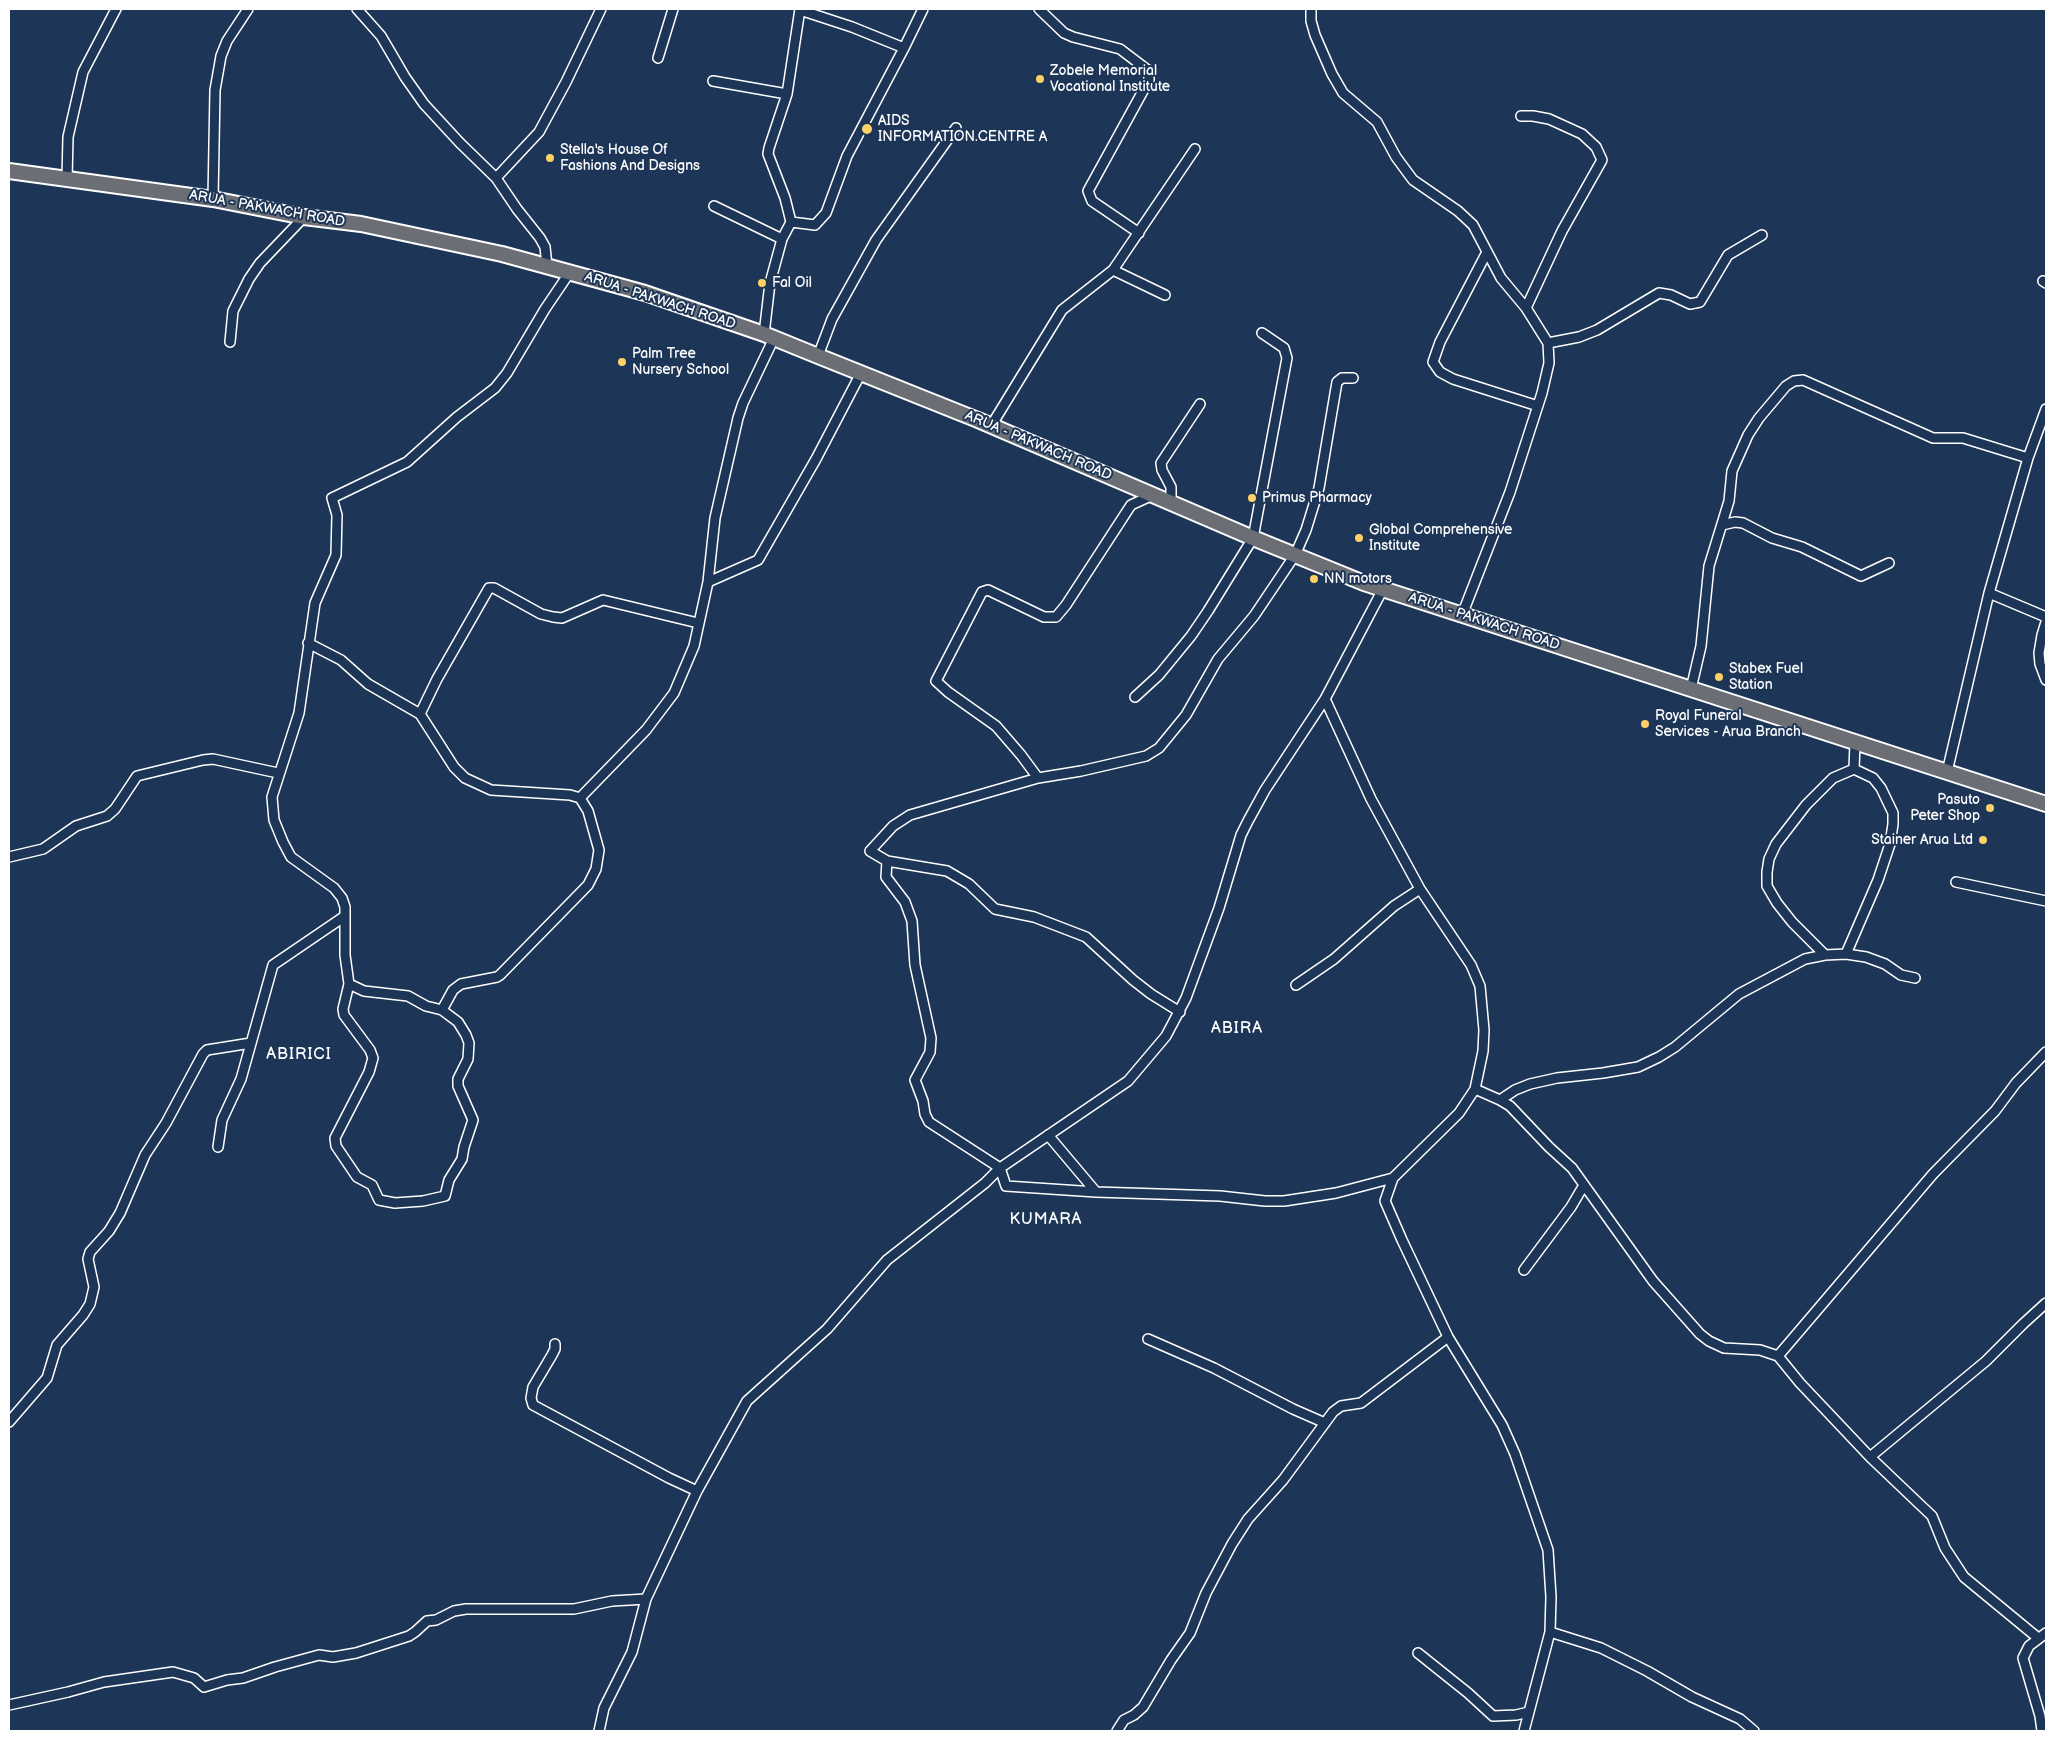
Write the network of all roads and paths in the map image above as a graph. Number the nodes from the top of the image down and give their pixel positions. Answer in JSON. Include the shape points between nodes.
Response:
{"nodes":[{"id":1,"x":116,"y":9,"type":"edge"},
{"id":2,"x":248,"y":9,"type":"edge"},
{"id":3,"x":357,"y":9,"type":"edge"},
{"id":4,"x":601,"y":9,"type":"edge"},
{"id":5,"x":673,"y":9,"type":"edge"},
{"id":6,"x":923,"y":9,"type":"edge"},
{"id":7,"x":1039,"y":9,"type":"edge"},
{"id":8,"x":1311,"y":9,"type":"edge"},
{"id":9,"x":800,"y":10,"type":"edge"},
{"id":10,"x":904,"y":48,"type":"junction"},
{"id":11,"x":658,"y":58,"type":"dead end"},
{"id":12,"x":712,"y":81,"type":"dead end"},
{"id":13,"x":788,"y":94,"type":"junction"},
{"id":14,"x":1522,"y":116,"type":"dead end"},
{"id":15,"x":956,"y":128,"type":"dead end"},
{"id":16,"x":1195,"y":149,"type":"dead end"},
{"id":17,"x":9,"y":171,"type":"edge"},
{"id":18,"x":496,"y":178,"type":"junction"},
{"id":19,"x":67,"y":179,"type":"junction"},
{"id":20,"x":213,"y":198,"type":"junction"},
{"id":21,"x":714,"y":206,"type":"dead end"},
{"id":22,"x":304,"y":216,"type":"junction"},
{"id":23,"x":791,"y":222,"type":"junction"},
{"id":24,"x":1139,"y":233,"type":"junction"},
{"id":25,"x":1762,"y":236,"type":"dead end"},
{"id":26,"x":782,"y":239,"type":"junction"},
{"id":27,"x":1487,"y":252,"type":"junction"},
{"id":28,"x":547,"y":266,"type":"junction"},
{"id":29,"x":1114,"y":270,"type":"junction"},
{"id":30,"x":570,"y":272,"type":"junction"},
{"id":31,"x":1165,"y":295,"type":"dead end"},
{"id":32,"x":1526,"y":308,"type":"junction"},
{"id":33,"x":1262,"y":333,"type":"dead end"},
{"id":34,"x":769,"y":336,"type":"junction"},
{"id":35,"x":230,"y":342,"type":"dead end"},
{"id":36,"x":1548,"y":343,"type":"junction"},
{"id":37,"x":818,"y":356,"type":"junction"},
{"id":38,"x":861,"y":373,"type":"junction"},
{"id":39,"x":1353,"y":378,"type":"dead end"},
{"id":40,"x":1200,"y":404,"type":"dead end"},
{"id":41,"x":1538,"y":406,"type":"junction"},
{"id":42,"x":2046,"y":409,"type":"edge"},
{"id":43,"x":991,"y":426,"type":"junction"},
{"id":44,"x":2028,"y":458,"type":"junction"},
{"id":45,"x":1153,"y":495,"type":"junction"},
{"id":46,"x":1171,"y":502,"type":"junction"},
{"id":47,"x":1722,"y":525,"type":"junction"},
{"id":48,"x":1253,"y":538,"type":"junction"},
{"id":49,"x":1296,"y":555,"type":"junction"},
{"id":50,"x":1888,"y":563,"type":"dead end"},
{"id":51,"x":708,"y":582,"type":"junction"},
{"id":52,"x":1383,"y":589,"type":"junction"},
{"id":53,"x":1989,"y":593,"type":"junction"},
{"id":54,"x":1462,"y":615,"type":"junction"},
{"id":55,"x":2046,"y":617,"type":"edge"},
{"id":56,"x":2046,"y":622,"type":"edge"},
{"id":57,"x":698,"y":623,"type":"junction"},
{"id":58,"x":308,"y":643,"type":"junction"},
{"id":59,"x":2046,"y":680,"type":"edge"},
{"id":60,"x":1692,"y":689,"type":"junction"},
{"id":61,"x":1135,"y":696,"type":"dead end"},
{"id":62,"x":1325,"y":699,"type":"junction"},
{"id":63,"x":420,"y":714,"type":"junction"},
{"id":64,"x":1855,"y":743,"type":"junction"},
{"id":65,"x":1854,"y":769,"type":"junction"},
{"id":66,"x":1947,"y":772,"type":"junction"},
{"id":67,"x":278,"y":773,"type":"junction"},
{"id":68,"x":1038,"y":778,"type":"junction"},
{"id":69,"x":580,"y":798,"type":"junction"},
{"id":70,"x":2046,"y":804,"type":"edge"},
{"id":71,"x":9,"y":857,"type":"edge"},
{"id":72,"x":887,"y":861,"type":"junction"},
{"id":73,"x":1956,"y":882,"type":"dead end"},
{"id":74,"x":1420,"y":889,"type":"junction"},
{"id":75,"x":2046,"y":901,"type":"edge"},
{"id":76,"x":345,"y":916,"type":"junction"},
{"id":77,"x":1846,"y":954,"type":"junction"},
{"id":78,"x":1825,"y":955,"type":"junction"},
{"id":79,"x":1915,"y":978,"type":"dead end"},
{"id":80,"x":349,"y":984,"type":"junction"},
{"id":81,"x":1296,"y":985,"type":"dead end"},
{"id":82,"x":442,"y":1010,"type":"junction"},
{"id":83,"x":1180,"y":1012,"type":"junction"},
{"id":84,"x":251,"y":1043,"type":"junction"},
{"id":85,"x":2046,"y":1052,"type":"edge"},
{"id":86,"x":1475,"y":1089,"type":"junction"},
{"id":87,"x":1500,"y":1100,"type":"junction"},
{"id":88,"x":1048,"y":1135,"type":"junction"},
{"id":89,"x":218,"y":1146,"type":"dead end"},
{"id":90,"x":1000,"y":1168,"type":"junction"},
{"id":91,"x":1393,"y":1178,"type":"junction"},
{"id":92,"x":1584,"y":1185,"type":"junction"},
{"id":93,"x":1096,"y":1192,"type":"junction"},
{"id":94,"x":1524,"y":1270,"type":"dead end"},
{"id":95,"x":2046,"y":1303,"type":"edge"},
{"id":96,"x":1448,"y":1337,"type":"junction"},
{"id":97,"x":1148,"y":1339,"type":"dead end"},
{"id":98,"x":554,"y":1344,"type":"dead end"},
{"id":99,"x":1778,"y":1356,"type":"junction"},
{"id":100,"x":9,"y":1422,"type":"edge"},
{"id":101,"x":1325,"y":1423,"type":"junction"},
{"id":102,"x":1870,"y":1457,"type":"junction"},
{"id":103,"x":697,"y":1491,"type":"junction"},
{"id":104,"x":646,"y":1600,"type":"junction"},
{"id":105,"x":1550,"y":1632,"type":"junction"},
{"id":106,"x":2046,"y":1633,"type":"edge"},
{"id":107,"x":2038,"y":1638,"type":"junction"},
{"id":108,"x":1418,"y":1653,"type":"dead end"},
{"id":109,"x":9,"y":1705,"type":"edge"},
{"id":110,"x":1529,"y":1712,"type":"junction"},
{"id":111,"x":599,"y":1731,"type":"edge"},
{"id":112,"x":1117,"y":1731,"type":"edge"},
{"id":113,"x":1524,"y":1731,"type":"edge"},
{"id":114,"x":1754,"y":1731,"type":"edge"},
{"id":115,"x":2042,"y":1731,"type":"edge"}],
"edges":[{"from":1,"to":19,"type":"street","via":[[81,81],[68,137]]},
{"from":2,"to":20,"type":"street","via":[[221,56],[215,90]]},
{"from":3,"to":18,"type":"street","via":[[380,36],[424,104]]},
{"from":4,"to":18,"type":"street","via":[[539,132]]},
{"from":5,"to":11,"type":"street"},
{"from":6,"to":10,"type":"street"},
{"from":7,"to":24,"type":"street","via":[[1064,33],[1120,49],[1149,71],[1145,88],[1088,191],[1092,201]]},
{"from":8,"to":27,"type":"street","via":[[1312,24],[1337,82],[1377,122],[1413,180],[1463,214]]},
{"from":9,"to":10,"type":"street"},
{"from":9,"to":13,"type":"street"},
{"from":10,"to":23,"type":"street","via":[[847,156],[826,213],[815,224]]},
{"from":12,"to":13,"type":"street"},
{"from":13,"to":23,"type":"street","via":[[768,154]]},
{"from":14,"to":32,"type":"street","via":[[1549,119],[1582,134],[1596,147],[1602,160],[1562,231]]},
{"from":15,"to":37,"type":"street","via":[[876,240],[832,319]]},
{"from":16,"to":24,"type":"street"},
{"from":17,"to":19,"type":"main road","name":"ARUA - PAKWACH ROAD"},
{"from":18,"to":28,"type":"street","via":[[540,238],[545,247]]},
{"from":19,"to":20,"type":"main road","name":"ARUA - PAKWACH ROAD"},
{"from":20,"to":22,"type":"main road","name":"ARUA - PAKWACH ROAD"},
{"from":21,"to":26,"type":"street"},
{"from":22,"to":28,"type":"main road","name":"ARUA - PAKWACH ROAD","via":[[380,228]]},
{"from":22,"to":35,"type":"street","via":[[249,279],[233,312]]},
{"from":23,"to":26,"type":"street"},
{"from":24,"to":29,"type":"street"},
{"from":25,"to":36,"type":"street","via":[[1728,255],[1700,302],[1690,304],[1671,294],[1659,294],[1597,330]]},
{"from":26,"to":34,"type":"street","via":[[770,283]]},
{"from":27,"to":32,"type":"street","via":[[1508,288]]},
{"from":27,"to":41,"type":"street","via":[[1440,342],[1433,363],[1440,372],[1453,379]]},
{"from":28,"to":30,"type":"main road","name":"ARUA - PAKWACH ROAD"},
{"from":29,"to":31,"type":"street"},
{"from":29,"to":43,"type":"street","via":[[1062,310]]},
{"from":30,"to":34,"type":"main road","name":"ARUA - PAKWACH ROAD","via":[[645,293]]},
{"from":30,"to":58,"type":"street","via":[[495,388],[407,462],[334,496],[336,555],[315,603]]},
{"from":32,"to":36,"type":"street"},
{"from":33,"to":48,"type":"street","via":[[1284,348],[1287,358]]},
{"from":34,"to":37,"type":"main road","name":"ARUA - PAKWACH ROAD"},
{"from":34,"to":51,"type":"street","via":[[738,418],[715,518]]},
{"from":36,"to":41,"type":"street","via":[[1549,363]]},
{"from":37,"to":38,"type":"main road","name":"ARUA - PAKWACH ROAD"},
{"from":38,"to":43,"type":"main road","name":"ARUA - PAKWACH ROAD"},
{"from":38,"to":51,"type":"street","via":[[835,426],[758,560]]},
{"from":39,"to":49,"type":"street","via":[[1343,377],[1337,382],[1319,488]]},
{"from":40,"to":46,"type":"street","via":[[1161,462],[1171,487]]},
{"from":41,"to":54,"type":"street","via":[[1510,492]]},
{"from":42,"to":44,"type":"street"},
{"from":43,"to":45,"type":"main road","name":"ARUA - PAKWACH ROAD"},
{"from":44,"to":47,"type":"street","via":[[1963,438],[1933,438],[1804,380],[1796,380],[1772,402],[1748,435],[1732,471],[1729,501]]},
{"from":44,"to":53,"type":"street"},
{"from":45,"to":46,"type":"main road","name":"ARUA - PAKWACH ROAD"},
{"from":45,"to":68,"type":"street","via":[[1131,505],[1056,617],[1044,617],[988,590],[983,591],[936,681],[996,726]]},
{"from":46,"to":48,"type":"main road","name":"ARUA - PAKWACH ROAD"},
{"from":47,"to":50,"type":"street","via":[[1743,523],[1772,538],[1802,546],[1861,576]]},
{"from":47,"to":60,"type":"street","via":[[1709,566],[1701,646]]},
{"from":48,"to":49,"type":"main road","name":"ARUA - PAKWACH ROAD"},
{"from":48,"to":61,"type":"street","via":[[1191,636],[1159,675]]},
{"from":49,"to":52,"type":"main road","name":"ARUA - PAKWACH ROAD"},
{"from":49,"to":68,"type":"street","via":[[1254,616],[1218,659],[1186,715],[1159,748],[1146,756]]},
{"from":51,"to":57,"type":"street"},
{"from":52,"to":54,"type":"main road","name":"ARUA - PAKWACH ROAD"},
{"from":52,"to":62,"type":"street"},
{"from":53,"to":55,"type":"street"},
{"from":53,"to":66,"type":"street"},
{"from":54,"to":60,"type":"main road","name":"ARUA - PAKWACH ROAD"},
{"from":56,"to":59,"type":"street","via":[[2039,653]]},
{"from":57,"to":63,"type":"street","via":[[603,600],[568,616],[553,617],[489,588]]},
{"from":57,"to":69,"type":"street","via":[[694,646],[674,692],[646,730]]},
{"from":58,"to":63,"type":"street","via":[[341,660],[368,684]]},
{"from":58,"to":67,"type":"street","via":[[299,713]]},
{"from":60,"to":64,"type":"main road","name":"ARUA - PAKWACH ROAD"},
{"from":62,"to":74,"type":"street","via":[[1371,799]]},
{"from":62,"to":83,"type":"street","via":[[1241,834],[1219,908]]},
{"from":63,"to":69,"type":"street","via":[[454,768],[478,786]]},
{"from":64,"to":65,"type":"street"},
{"from":64,"to":66,"type":"main road","name":"ARUA - PAKWACH ROAD"},
{"from":65,"to":77,"type":"street","via":[[1873,778],[1881,788],[1893,813],[1893,824],[1878,880]]},
{"from":65,"to":78,"type":"street","via":[[1833,778],[1806,805],[1776,844],[1767,872],[1767,886],[1776,903]]},
{"from":66,"to":70,"type":"main road","name":"ARUA - PAKWACH ROAD"},
{"from":67,"to":71,"type":"street","via":[[213,759],[137,776],[107,816],[76,826],[43,849]]},
{"from":67,"to":76,"type":"street","via":[[272,809],[283,842],[301,865],[334,888],[342,898]]},
{"from":68,"to":72,"type":"street","via":[[902,820],[870,851]]},
{"from":69,"to":82,"type":"street","via":[[588,811],[599,850],[596,869],[588,885],[497,978],[461,984],[453,990]]},
{"from":72,"to":83,"type":"street","via":[[947,871],[969,884],[995,909],[1034,917],[1086,937],[1133,980]]},
{"from":72,"to":90,"type":"street","via":[[886,877],[905,902],[912,921],[915,965],[931,1038],[930,1052],[915,1080],[924,1114],[929,1122]]},
{"from":73,"to":75,"type":"street"},
{"from":74,"to":81,"type":"street","via":[[1394,906],[1334,959]]},
{"from":74,"to":86,"type":"street","via":[[1471,965],[1480,986],[1484,1030]]},
{"from":76,"to":80,"type":"street"},
{"from":76,"to":84,"type":"street","via":[[273,965]]},
{"from":77,"to":78,"type":"street"},
{"from":77,"to":79,"type":"street","via":[[1872,959],[1901,975]]},
{"from":78,"to":87,"type":"street","via":[[1805,959],[1739,994],[1675,1047],[1645,1064],[1530,1084]]},
{"from":80,"to":82,"type":"street","via":[[364,991],[408,996]]},
{"from":80,"to":82,"type":"street","via":[[344,1015],[373,1058],[335,1138],[341,1155],[357,1177],[372,1185],[377,1198],[385,1202],[423,1201],[445,1196],[449,1180],[462,1159],[473,1120],[458,1079],[468,1059],[469,1043],[458,1022]]},
{"from":83,"to":88,"type":"street","via":[[1160,1044],[1128,1081]]},
{"from":84,"to":89,"type":"street","via":[[242,1079],[222,1120]]},
{"from":84,"to":100,"type":"street","via":[[207,1050],[203,1054],[145,1155],[120,1213],[90,1252],[88,1259],[94,1287],[90,1304],[57,1344],[47,1378]]},
{"from":85,"to":99,"type":"street","via":[[1995,1111],[1933,1174]]},
{"from":86,"to":87,"type":"street"},
{"from":86,"to":91,"type":"street","via":[[1459,1113]]},
{"from":87,"to":92,"type":"street","via":[[1565,1161]]},
{"from":88,"to":90,"type":"street"},
{"from":88,"to":93,"type":"street"},
{"from":90,"to":93,"type":"street","via":[[1008,1187]]},
{"from":90,"to":103,"type":"street","via":[[887,1260],[827,1329],[749,1399]]},
{"from":91,"to":93,"type":"street","via":[[1336,1193],[1265,1201],[1220,1196]]},
{"from":91,"to":96,"type":"street","via":[[1386,1205]]},
{"from":92,"to":94,"type":"street"},
{"from":92,"to":99,"type":"street","via":[[1653,1282],[1700,1334],[1724,1348],[1760,1350]]},
{"from":95,"to":102,"type":"street","via":[[1986,1361]]},
{"from":96,"to":101,"type":"street","via":[[1361,1403],[1337,1408]]},
{"from":96,"to":105,"type":"street","via":[[1502,1425],[1542,1529],[1550,1569]]},
{"from":97,"to":101,"type":"street"},
{"from":98,"to":103,"type":"street","via":[[555,1349],[533,1387],[533,1405]]},
{"from":99,"to":102,"type":"street"},
{"from":101,"to":112,"type":"street","via":[[1283,1480],[1248,1519],[1206,1593],[1190,1633],[1143,1707],[1124,1720]]},
{"from":102,"to":107,"type":"street","via":[[1932,1516],[1945,1548],[1964,1577]]},
{"from":103,"to":104,"type":"street"},
{"from":104,"to":109,"type":"street","via":[[612,1601],[574,1609],[466,1608],[427,1621],[409,1636],[356,1653],[333,1657],[319,1655],[243,1678],[204,1686],[194,1678],[173,1672],[104,1682]]},
{"from":104,"to":111,"type":"street","via":[[632,1652],[604,1708]]},
{"from":105,"to":110,"type":"street"},
{"from":105,"to":114,"type":"street","via":[[1601,1648],[1733,1716]]},
{"from":106,"to":107,"type":"street"},
{"from":107,"to":115,"type":"street","via":[[2023,1658]]},
{"from":108,"to":110,"type":"street","via":[[1493,1716]]},
{"from":110,"to":113,"type":"street"}]}
